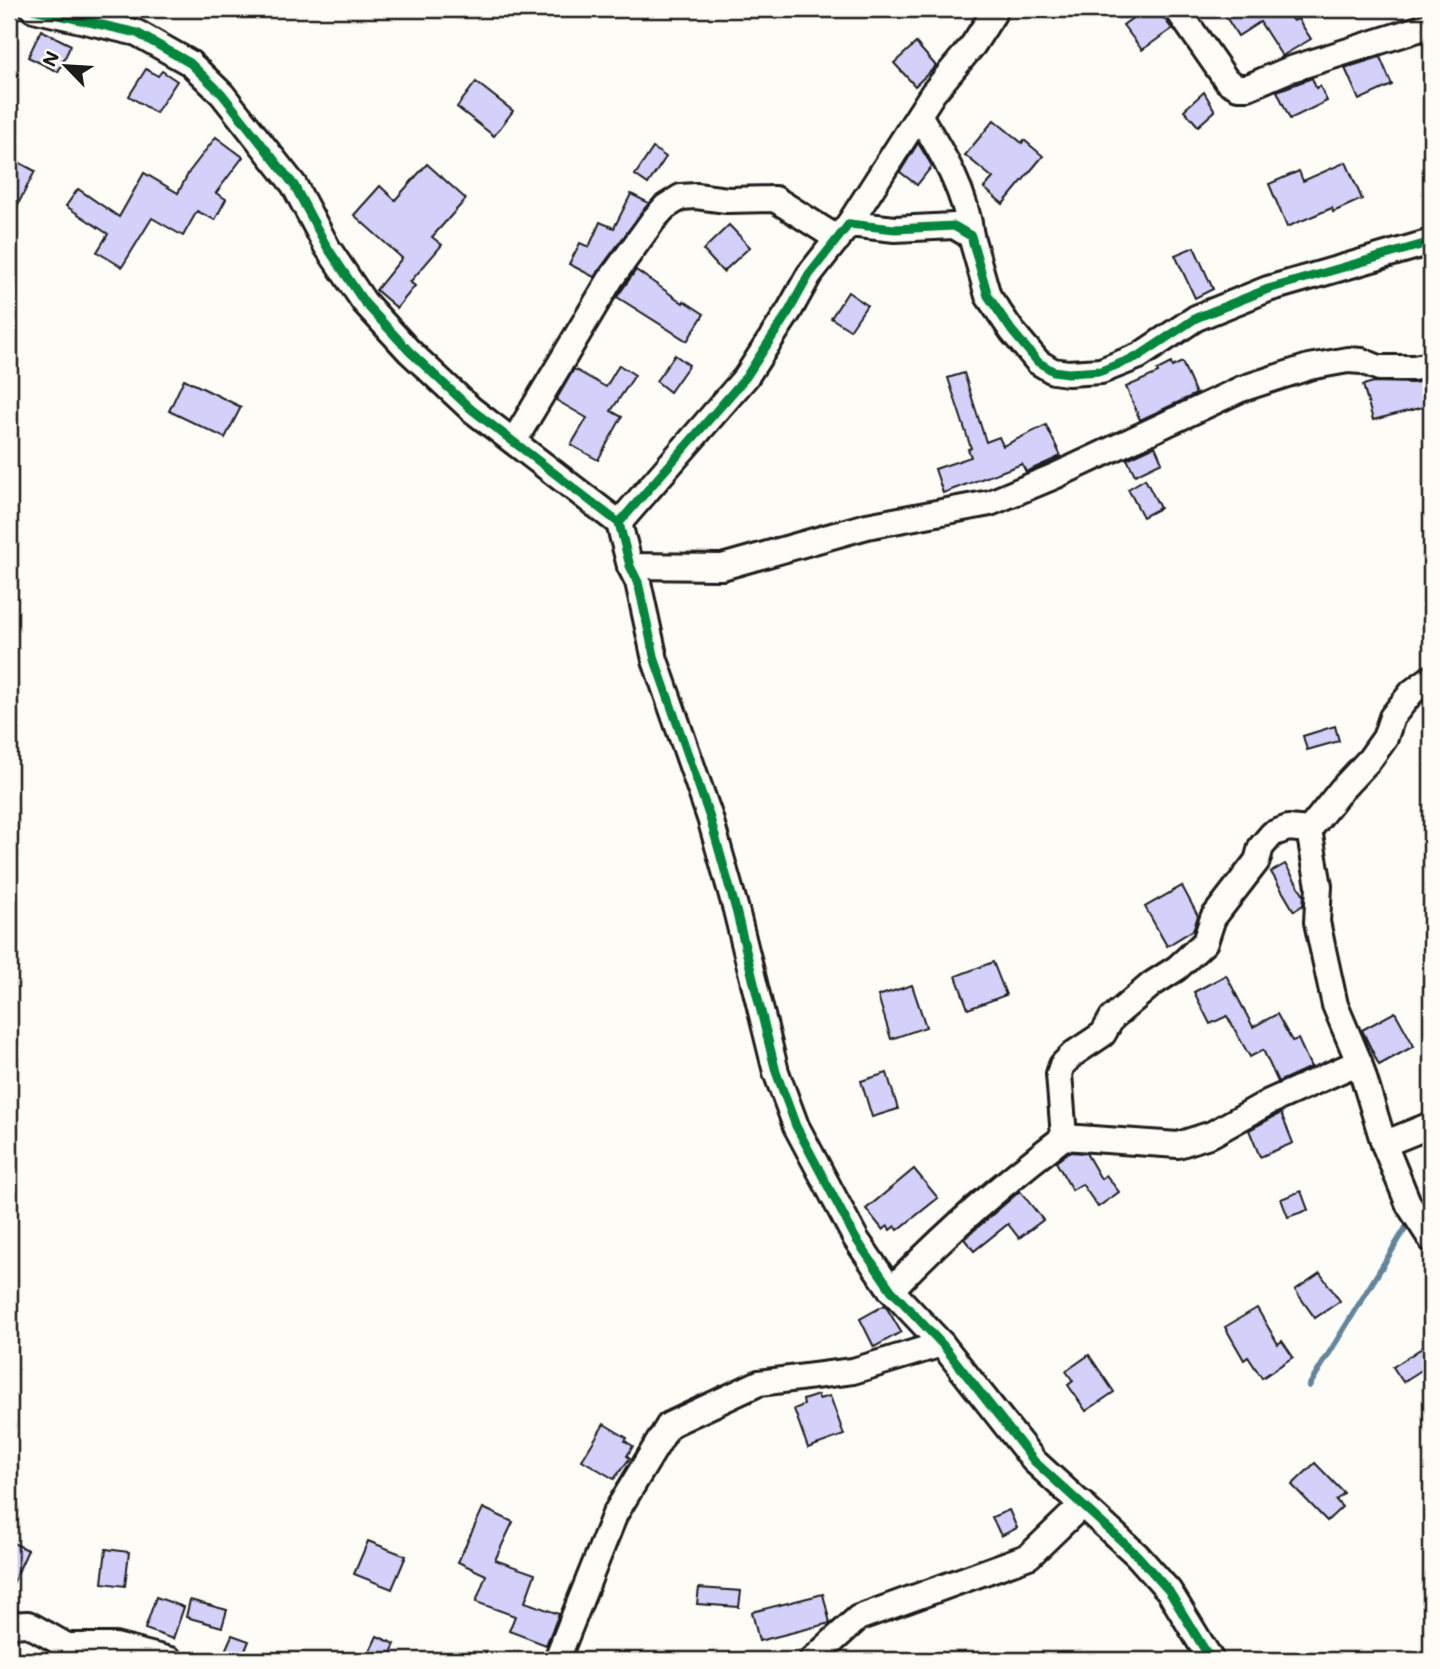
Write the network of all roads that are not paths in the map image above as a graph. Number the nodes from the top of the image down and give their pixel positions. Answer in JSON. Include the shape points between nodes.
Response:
{"nodes":[{"id":1,"x":33,"y":9,"type":"edge"},
{"id":2,"x":994,"y":9,"type":"edge"},
{"id":3,"x":1177,"y":9,"type":"edge"},
{"id":4,"x":1431,"y":25,"type":"edge"},
{"id":5,"x":919,"y":115,"type":"junction"},
{"id":6,"x":843,"y":231,"type":"junction"},
{"id":7,"x":971,"y":236,"type":"junction"},
{"id":8,"x":1431,"y":242,"type":"edge"},
{"id":9,"x":1431,"y":365,"type":"edge"},
{"id":10,"x":514,"y":441,"type":"junction"},
{"id":11,"x":619,"y":523,"type":"junction"},
{"id":12,"x":629,"y":566,"type":"junction"},
{"id":13,"x":1431,"y":678,"type":"edge"},
{"id":14,"x":1309,"y":831,"type":"junction"},
{"id":15,"x":1359,"y":1062,"type":"junction"},
{"id":16,"x":1431,"y":1125,"type":"edge"},
{"id":17,"x":1065,"y":1137,"type":"junction"},
{"id":18,"x":1384,"y":1144,"type":"junction"},
{"id":19,"x":1431,"y":1239,"type":"edge"},
{"id":20,"x":891,"y":1290,"type":"junction"},
{"id":21,"x":942,"y":1344,"type":"junction"},
{"id":22,"x":1083,"y":1504,"type":"junction"},
{"id":23,"x":9,"y":1625,"type":"edge"},
{"id":24,"x":170,"y":1660,"type":"edge"},
{"id":25,"x":559,"y":1660,"type":"edge"},
{"id":26,"x":812,"y":1660,"type":"edge"},
{"id":27,"x":1211,"y":1660,"type":"edge"}],
"edges":[{"from":1,"to":10,"type":"street","via":[[137,33],[190,63],[222,94],[294,185],[327,247],[364,302],[471,409]]},
{"from":2,"to":5,"type":"street","via":[[973,45]]},
{"from":3,"to":4,"type":"street","via":[[1227,81],[1238,87]]},
{"from":5,"to":6,"type":"street"},
{"from":5,"to":7,"type":"street","via":[[955,180],[968,211]]},
{"from":6,"to":7,"type":"street","via":[[954,226]]},
{"from":6,"to":10,"type":"street","via":[[775,199],[696,196],[666,207],[610,281]]},
{"from":6,"to":11,"type":"street","via":[[809,275],[746,377]]},
{"from":7,"to":8,"type":"street","via":[[988,296],[1012,331],[1038,362],[1068,373],[1101,371],[1139,356],[1196,318],[1268,289]]},
{"from":9,"to":12,"type":"street","via":[[1379,368],[1348,360],[1309,367],[1241,390],[990,503],[867,526],[722,567]]},
{"from":10,"to":11,"type":"street"},
{"from":11,"to":12,"type":"street"},
{"from":12,"to":20,"type":"street","via":[[638,582],[655,660],[710,818],[776,1072],[796,1126],[856,1238]]},
{"from":13,"to":14,"type":"street","via":[[1412,692],[1392,717],[1370,760]]},
{"from":14,"to":15,"type":"street","via":[[1319,886],[1317,922],[1332,993]]},
{"from":14,"to":17,"type":"street","via":[[1288,828],[1272,834],[1213,918],[1205,942],[1132,1000],[1112,1018],[1103,1034],[1062,1065]]},
{"from":15,"to":17,"type":"street","via":[[1269,1102],[1212,1134],[1178,1145]]},
{"from":15,"to":18,"type":"street"},
{"from":16,"to":18,"type":"street"},
{"from":17,"to":20,"type":"street","via":[[1021,1169]]},
{"from":18,"to":19,"type":"street","via":[[1409,1205]]},
{"from":20,"to":21,"type":"street"},
{"from":21,"to":22,"type":"street","via":[[1034,1461]]},
{"from":21,"to":25,"type":"street","via":[[853,1371],[759,1382],[669,1425],[615,1514]]},
{"from":22,"to":26,"type":"street","via":[[1029,1556],[858,1618]]},
{"from":22,"to":27,"type":"street","via":[[1169,1591]]},
{"from":23,"to":24,"type":"street","via":[[28,1624],[67,1646],[115,1646]]}]}
